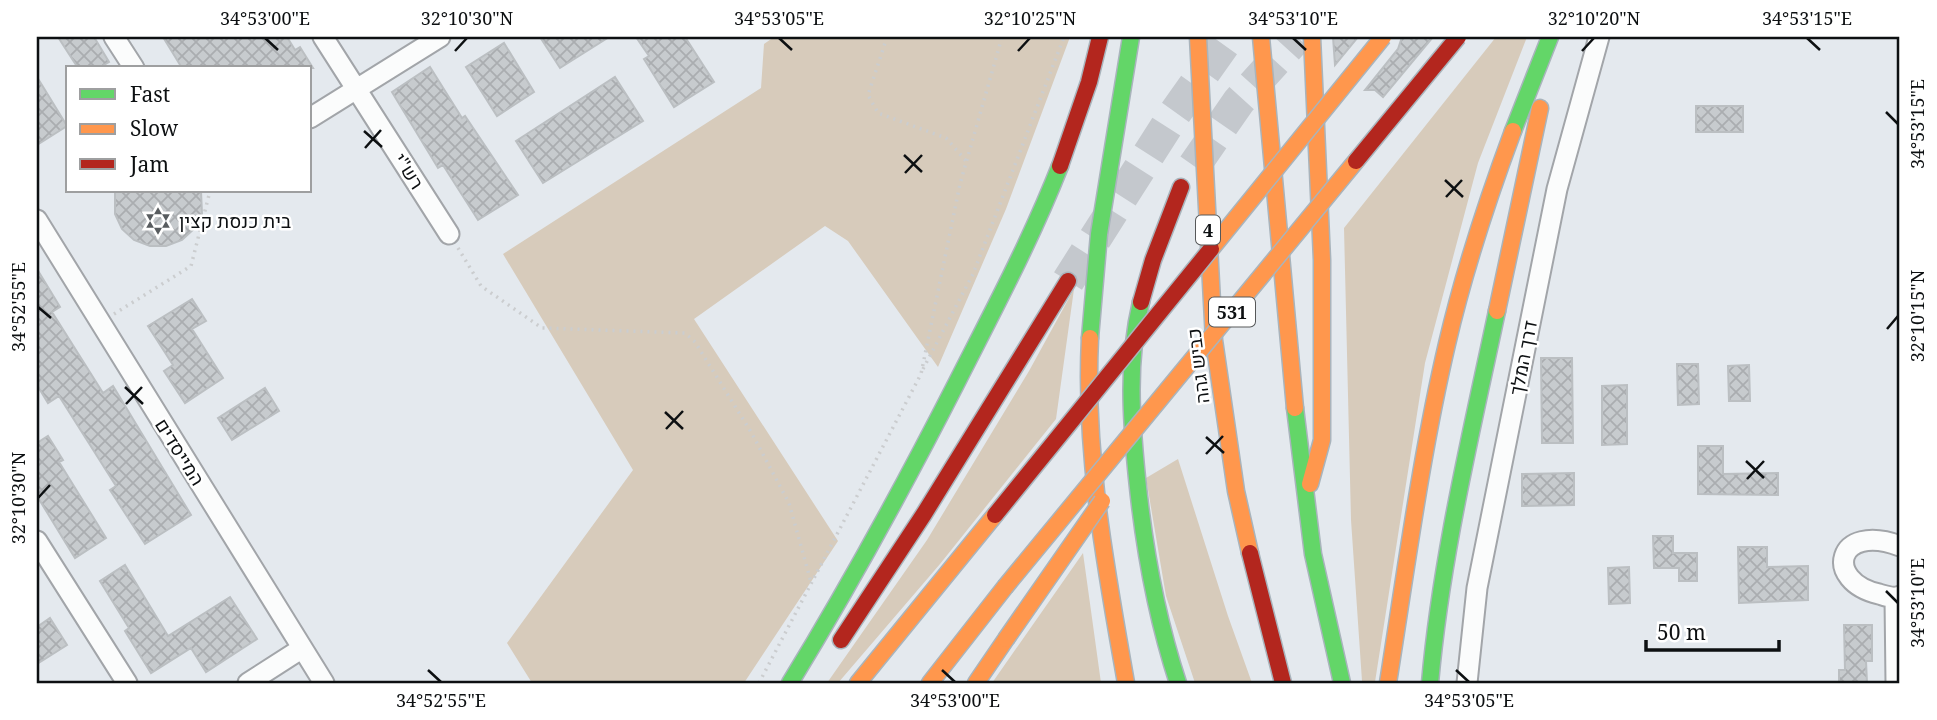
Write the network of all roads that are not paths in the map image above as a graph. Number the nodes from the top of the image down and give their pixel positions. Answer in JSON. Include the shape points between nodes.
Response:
{"nodes":[{"id":1,"x":114,"y":37,"type":"edge"},
{"id":2,"x":323,"y":37,"type":"edge"},
{"id":3,"x":440,"y":37,"type":"edge"},
{"id":4,"x":1100,"y":37,"type":"edge"},
{"id":5,"x":1131,"y":37,"type":"edge"},
{"id":6,"x":1198,"y":37,"type":"edge"},
{"id":7,"x":1261,"y":37,"type":"edge"},
{"id":8,"x":1312,"y":37,"type":"edge"},
{"id":9,"x":1383,"y":37,"type":"edge"},
{"id":10,"x":1458,"y":37,"type":"edge"},
{"id":11,"x":1550,"y":37,"type":"edge"},
{"id":12,"x":1557,"y":37,"type":"edge"},
{"id":13,"x":1599,"y":37,"type":"edge"},
{"id":14,"x":133,"y":66,"type":"edge"},
{"id":15,"x":357,"y":90,"type":"junction"},
{"id":16,"x":312,"y":117,"type":"edge"},
{"id":17,"x":1181,"y":187,"type":"dead end"},
{"id":18,"x":37,"y":220,"type":"edge"},
{"id":19,"x":449,"y":234,"type":"road end"},
{"id":20,"x":1274,"y":260,"type":"junction"},
{"id":21,"x":1068,"y":281,"type":"tunnel mouth"},
{"id":22,"x":1124,"y":471,"type":"dead end"},
{"id":23,"x":1110,"y":491,"type":"dead end"},
{"id":24,"x":1306,"y":501,"type":"junction"},
{"id":25,"x":37,"y":541,"type":"edge"},
{"id":26,"x":1900,"y":546,"type":"edge"},
{"id":27,"x":1898,"y":597,"type":"edge"},
{"id":28,"x":301,"y":649,"type":"junction"},
{"id":29,"x":834,"y":650,"type":"dead end"},
{"id":30,"x":127,"y":683,"type":"edge"},
{"id":31,"x":248,"y":683,"type":"edge"},
{"id":32,"x":324,"y":683,"type":"edge"},
{"id":33,"x":790,"y":683,"type":"edge"},
{"id":34,"x":858,"y":683,"type":"edge"},
{"id":35,"x":930,"y":683,"type":"edge"},
{"id":36,"x":976,"y":683,"type":"edge"},
{"id":37,"x":1126,"y":683,"type":"edge"},
{"id":38,"x":1178,"y":683,"type":"edge"},
{"id":39,"x":1283,"y":683,"type":"edge"},
{"id":40,"x":1342,"y":683,"type":"edge"},
{"id":41,"x":1388,"y":683,"type":"edge"},
{"id":42,"x":1430,"y":683,"type":"edge"},
{"id":43,"x":1467,"y":683,"type":"edge"},
{"id":44,"x":1896,"y":683,"type":"edge"}],
"edges":[{"from":1,"to":14,"type":"street"},
{"from":2,"to":15,"type":"street","name":"רש\"י"},
{"from":3,"to":15,"type":"street"},
{"from":4,"to":33,"type":"highway","via":[[1061,165],[1007,285],[891,510]]},
{"from":5,"to":37,"type":"highway","via":[[1096,265],[1088,359],[1094,481]]},
{"from":6,"to":39,"type":"highway","name":"כביש גהה","number":"4","via":[[1216,354],[1236,491]]},
{"from":7,"to":24,"type":"highway"},
{"from":8,"to":24,"type":"highway","via":[[1322,260],[1322,440]]},
{"from":9,"to":34,"type":"highway","bridge":true},
{"from":10,"to":20,"type":"highway","number":"531","bridge":true},
{"from":11,"to":41,"type":"highway","via":[[1487,201],[1447,345]]},
{"from":12,"to":42,"type":"highway","via":[[1457,499]]},
{"from":13,"to":43,"type":"street","name":"דרך המלך","via":[[1557,189],[1477,588]]},
{"from":15,"to":16,"type":"street"},
{"from":15,"to":19,"type":"street","name":"רש\"י"},
{"from":17,"to":38,"type":"highway","via":[[1141,297],[1130,379],[1142,531]]},
{"from":18,"to":28,"type":"street","name":"המייסדים"},
{"from":20,"to":22,"type":"highway","bridge":true},
{"from":20,"to":35,"type":"highway","number":"531","bridge":true},
{"from":21,"to":29,"type":"highway"},
{"from":23,"to":36,"type":"highway","bridge":true},
{"from":24,"to":40,"type":"highway"},
{"from":25,"to":30,"type":"street"},
{"from":26,"to":27,"type":"street","via":[[1871,538],[1860,541],[1850,546],[1843,566],[1854,584],[1867,592]]},
{"from":27,"to":44,"type":"street"},
{"from":28,"to":31,"type":"street"},
{"from":28,"to":32,"type":"street","name":"המייסדים"}]}
